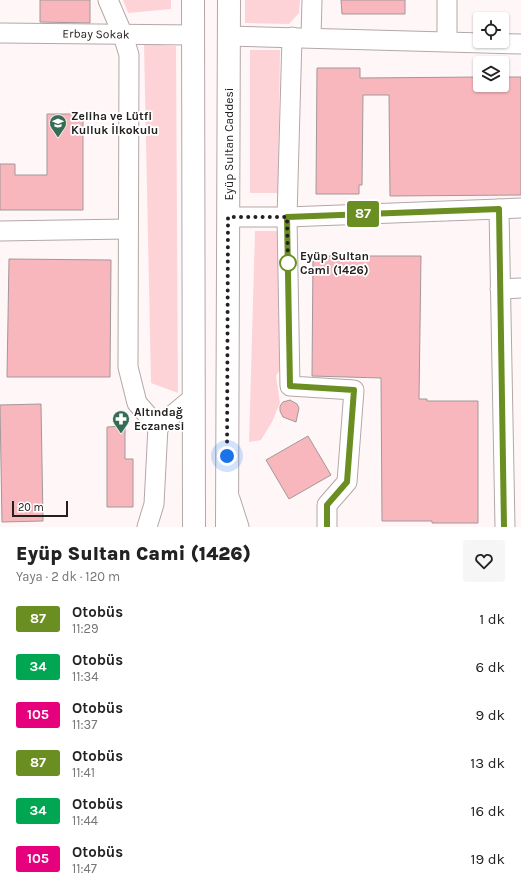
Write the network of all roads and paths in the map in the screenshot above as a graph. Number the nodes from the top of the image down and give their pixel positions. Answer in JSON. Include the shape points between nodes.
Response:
{"nodes":[{"id":1,"x":108,"y":0,"type":"edge"},
{"id":2,"x":192,"y":0,"type":"edge"},
{"id":3,"x":230,"y":0,"type":"edge"},
{"id":4,"x":312,"y":0,"type":"edge"},
{"id":5,"x":447,"y":0,"type":"edge"},
{"id":6,"x":0,"y":33,"type":"edge"},
{"id":7,"x":124,"y":35,"type":"junction"},
{"id":8,"x":193,"y":35,"type":"junction"},
{"id":9,"x":229,"y":36,"type":"junction"},
{"id":10,"x":292,"y":36,"type":"junction"},
{"id":11,"x":311,"y":37,"type":"junction"},
{"id":12,"x":447,"y":41,"type":"junction"},
{"id":13,"x":521,"y":44,"type":"edge"},
{"id":14,"x":521,"y":208,"type":"edge"},
{"id":15,"x":499,"y":209,"type":"junction"},
{"id":16,"x":228,"y":217,"type":"junction"},
{"id":17,"x":287,"y":217,"type":"junction"},
{"id":18,"x":128,"y":229,"type":"junction"},
{"id":19,"x":0,"y":231,"type":"edge"},
{"id":20,"x":521,"y":288,"type":"edge"},
{"id":21,"x":500,"y":289,"type":"junction"},
{"id":22,"x":194,"y":397,"type":"junction"},
{"id":23,"x":158,"y":427,"type":"junction"},
{"id":24,"x":227,"y":488,"type":"junction"},
{"id":25,"x":147,"y":527,"type":"edge"},
{"id":26,"x":194,"y":527,"type":"edge"},
{"id":27,"x":227,"y":527,"type":"edge"},
{"id":28,"x":239,"y":527,"type":"edge"},
{"id":29,"x":327,"y":527,"type":"edge"},
{"id":30,"x":504,"y":527,"type":"edge"}],
"edges":[{"from":1,"to":7,"type":"street"},
{"from":2,"to":8,"type":"main road"},
{"from":3,"to":9,"type":"main road","name":"Eyüp Sultan Caddesi"},
{"from":4,"to":11,"type":"street"},
{"from":5,"to":12,"type":"street"},
{"from":6,"to":7,"type":"street","name":"Erbay Sokak"},
{"from":7,"to":8,"type":"street","name":"Erbay Sokak"},
{"from":7,"to":18,"type":"street","via":[[129,54]]},
{"from":8,"to":22,"type":"main road"},
{"from":9,"to":10,"type":"street"},
{"from":9,"to":16,"type":"main road","name":"Eyüp Sultan Caddesi"},
{"from":10,"to":11,"type":"street"},
{"from":10,"to":17,"type":"street"},
{"from":11,"to":12,"type":"street"},
{"from":12,"to":13,"type":"street"},
{"from":14,"to":15,"type":"street"},
{"from":15,"to":17,"type":"street"},
{"from":15,"to":21,"type":"street"},
{"from":16,"to":17,"type":"street"},
{"from":16,"to":24,"type":"main road","name":"Eyüp Sultan Caddesi"},
{"from":17,"to":29,"type":"street","via":[[290,386],[354,390],[347,482],[327,505]]},
{"from":18,"to":19,"type":"street"},
{"from":18,"to":23,"type":"street","via":[[128,367],[137,403]]},
{"from":20,"to":21,"type":"street"},
{"from":21,"to":30,"type":"street"},
{"from":22,"to":23,"type":"street"},
{"from":22,"to":26,"type":"main road"},
{"from":23,"to":25,"type":"street","via":[[154,504]]},
{"from":24,"to":27,"type":"main road","name":"Eyüp Sultan Caddesi"},
{"from":24,"to":28,"type":"street"}]}
